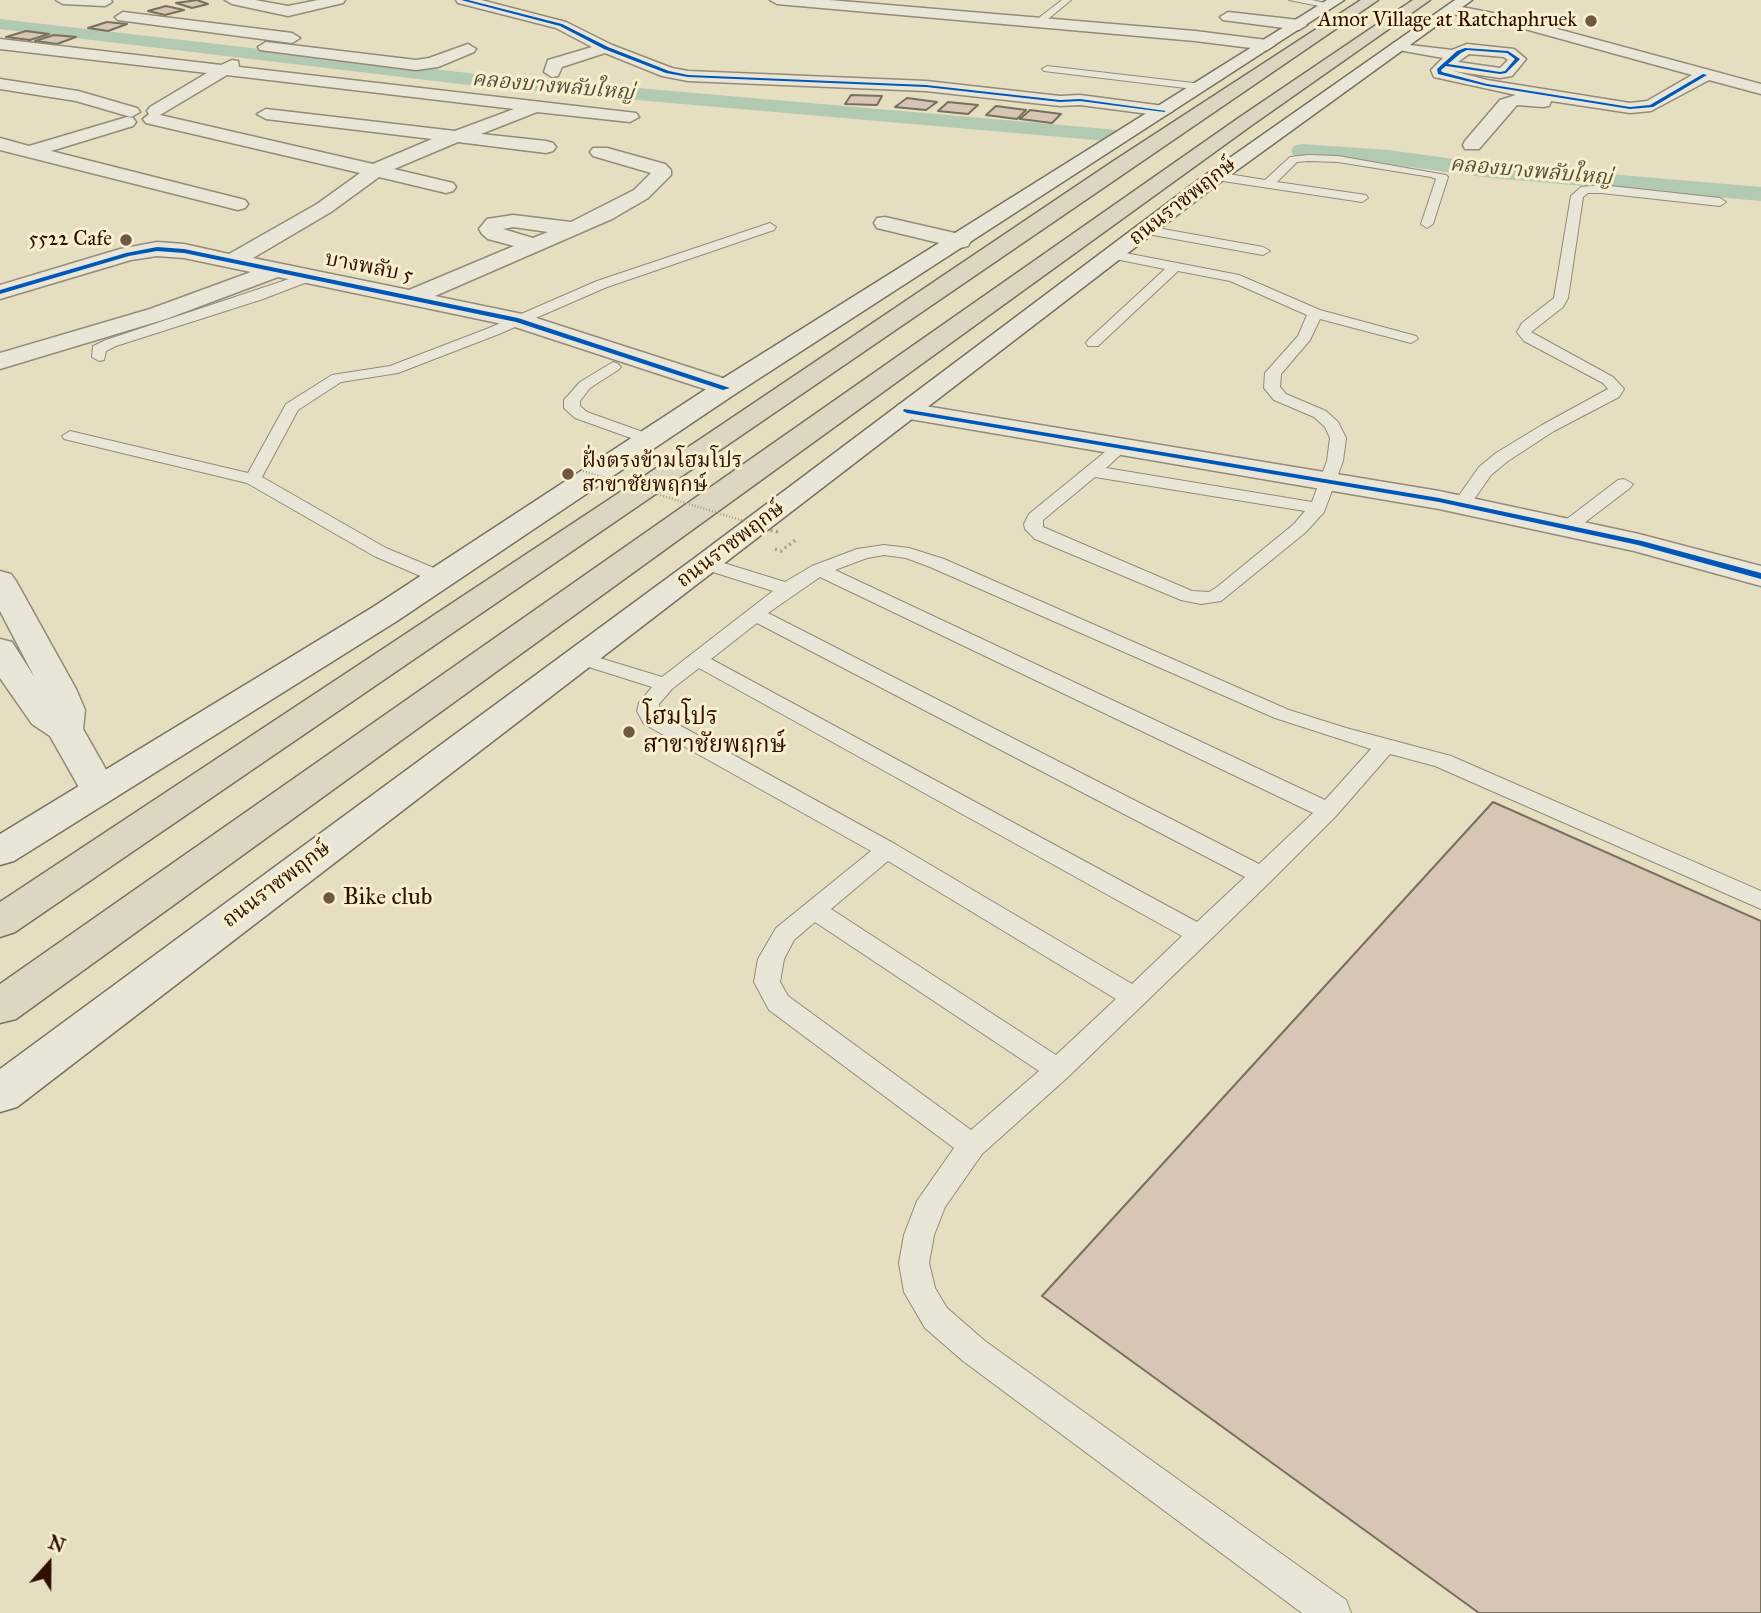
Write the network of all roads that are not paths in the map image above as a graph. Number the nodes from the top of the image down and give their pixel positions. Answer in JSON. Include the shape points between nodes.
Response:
{"nodes":[{"id":1,"x":63,"y":0,"type":"edge"},
{"id":2,"x":232,"y":0,"type":"edge"},
{"id":3,"x":338,"y":0,"type":"edge"},
{"id":4,"x":463,"y":0,"type":"edge"},
{"id":5,"x":777,"y":0,"type":"edge"},
{"id":6,"x":855,"y":0,"type":"edge"},
{"id":7,"x":1067,"y":0,"type":"edge"},
{"id":8,"x":1371,"y":0,"type":"edge"},
{"id":9,"x":105,"y":2,"type":"dead end"},
{"id":10,"x":1333,"y":2,"type":"edge"},
{"id":11,"x":1446,"y":3,"type":"edge"},
{"id":12,"x":887,"y":4,"type":"edge"},
{"id":13,"x":1011,"y":6,"type":"dead end"},
{"id":14,"x":1296,"y":12,"type":"edge"},
{"id":15,"x":1207,"y":15,"type":"dead end"},
{"id":16,"x":123,"y":17,"type":"dead end"},
{"id":17,"x":991,"y":18,"type":"junction"},
{"id":18,"x":1040,"y":22,"type":"junction"},
{"id":19,"x":310,"y":32,"type":"dead end"},
{"id":20,"x":292,"y":38,"type":"junction"},
{"id":21,"x":375,"y":43,"type":"dead end"},
{"id":22,"x":0,"y":44,"type":"edge"},
{"id":23,"x":1267,"y":45,"type":"junction"},
{"id":24,"x":1399,"y":46,"type":"junction"},
{"id":25,"x":267,"y":47,"type":"junction"},
{"id":26,"x":606,"y":48,"type":"junction"},
{"id":27,"x":468,"y":49,"type":"dead end"},
{"id":28,"x":345,"y":56,"type":"junction"},
{"id":29,"x":850,"y":60,"type":"dead end"},
{"id":30,"x":1047,"y":69,"type":"dead end"},
{"id":31,"x":224,"y":70,"type":"junction"},
{"id":32,"x":552,"y":72,"type":"dead end"},
{"id":33,"x":1705,"y":75,"type":"junction"},
{"id":34,"x":845,"y":83,"type":"junction"},
{"id":35,"x":0,"y":84,"type":"edge"},
{"id":36,"x":1202,"y":87,"type":"junction"},
{"id":37,"x":1761,"y":89,"type":"edge"},
{"id":38,"x":1565,"y":98,"type":"junction"},
{"id":39,"x":539,"y":106,"type":"junction"},
{"id":40,"x":266,"y":114,"type":"dead end"},
{"id":41,"x":154,"y":115,"type":"junction"},
{"id":42,"x":129,"y":117,"type":"junction"},
{"id":43,"x":630,"y":117,"type":"dead end"},
{"id":44,"x":1155,"y":117,"type":"junction"},
{"id":45,"x":1246,"y":121,"type":"junction"},
{"id":46,"x":457,"y":135,"type":"junction"},
{"id":47,"x":0,"y":144,"type":"edge"},
{"id":48,"x":1472,"y":145,"type":"dead end"},
{"id":49,"x":546,"y":147,"type":"dead end"},
{"id":50,"x":32,"y":151,"type":"junction"},
{"id":51,"x":600,"y":152,"type":"dead end"},
{"id":52,"x":1119,"y":166,"type":"junction"},
{"id":53,"x":367,"y":169,"type":"junction"},
{"id":54,"x":1212,"y":179,"type":"junction"},
{"id":55,"x":1267,"y":184,"type":"junction"},
{"id":56,"x":446,"y":187,"type":"dead end"},
{"id":57,"x":1362,"y":198,"type":"dead end"},
{"id":58,"x":1720,"y":202,"type":"dead end"},
{"id":59,"x":237,"y":204,"type":"dead end"},
{"id":60,"x":276,"y":216,"type":"junction"},
{"id":61,"x":306,"y":218,"type":"junction"},
{"id":62,"x":885,"y":223,"type":"dead end"},
{"id":63,"x":1427,"y":224,"type":"dead end"},
{"id":64,"x":770,"y":227,"type":"dead end"},
{"id":65,"x":573,"y":228,"type":"junction"},
{"id":66,"x":180,"y":230,"type":"dead end"},
{"id":67,"x":1146,"y":230,"type":"junction"},
{"id":68,"x":960,"y":241,"type":"junction"},
{"id":69,"x":534,"y":244,"type":"junction"},
{"id":70,"x":157,"y":249,"type":"junction"},
{"id":71,"x":1263,"y":251,"type":"dead end"},
{"id":72,"x":205,"y":255,"type":"junction"},
{"id":73,"x":1115,"y":255,"type":"junction"},
{"id":74,"x":234,"y":260,"type":"junction"},
{"id":75,"x":1177,"y":266,"type":"junction"},
{"id":76,"x":276,"y":270,"type":"junction"},
{"id":77,"x":310,"y":276,"type":"junction"},
{"id":78,"x":5,"y":282,"type":"edge"},
{"id":79,"x":414,"y":297,"type":"junction"},
{"id":80,"x":1315,"y":313,"type":"junction"},
{"id":81,"x":518,"y":320,"type":"junction"},
{"id":82,"x":1411,"y":339,"type":"dead end"},
{"id":83,"x":1093,"y":342,"type":"dead end"},
{"id":84,"x":99,"y":357,"type":"dead end"},
{"id":85,"x":0,"y":361,"type":"edge"},
{"id":86,"x":613,"y":367,"type":"dead end"},
{"id":87,"x":726,"y":388,"type":"junction"},
{"id":88,"x":907,"y":411,"type":"junction"},
{"id":89,"x":70,"y":436,"type":"dead end"},
{"id":90,"x":648,"y":439,"type":"junction"},
{"id":91,"x":712,"y":444,"type":"junction"},
{"id":92,"x":1122,"y":446,"type":"junction"},
{"id":93,"x":1092,"y":471,"type":"junction"},
{"id":94,"x":253,"y":479,"type":"junction"},
{"id":95,"x":1329,"y":481,"type":"junction"},
{"id":96,"x":1624,"y":484,"type":"dead end"},
{"id":97,"x":1462,"y":505,"type":"junction"},
{"id":98,"x":1318,"y":508,"type":"junction"},
{"id":99,"x":1564,"y":529,"type":"junction"},
{"id":100,"x":707,"y":564,"type":"junction"},
{"id":101,"x":819,"y":570,"type":"junction"},
{"id":102,"x":1761,"y":576,"type":"edge"},
{"id":103,"x":439,"y":577,"type":"junction"},
{"id":104,"x":787,"y":589,"type":"junction"},
{"id":105,"x":2,"y":590,"type":"edge"},
{"id":106,"x":385,"y":614,"type":"junction"},
{"id":107,"x":754,"y":614,"type":"junction"},
{"id":108,"x":0,"y":649,"type":"edge"},
{"id":109,"x":580,"y":658,"type":"junction"},
{"id":110,"x":697,"y":659,"type":"junction"},
{"id":111,"x":665,"y":685,"type":"junction"},
{"id":112,"x":65,"y":729,"type":"junction"},
{"id":113,"x":1385,"y":746,"type":"junction"},
{"id":114,"x":98,"y":789,"type":"junction"},
{"id":115,"x":1328,"y":811,"type":"junction"},
{"id":116,"x":887,"y":850,"type":"junction"},
{"id":117,"x":0,"y":852,"type":"edge"},
{"id":118,"x":1262,"y":876,"type":"junction"},
{"id":119,"x":1761,"y":901,"type":"edge"},
{"id":120,"x":813,"y":909,"type":"junction"},
{"id":121,"x":0,"y":922,"type":"edge"},
{"id":122,"x":1200,"y":935,"type":"junction"},
{"id":123,"x":1134,"y":998,"type":"junction"},
{"id":124,"x":0,"y":1007,"type":"edge"},
{"id":125,"x":1058,"y":1070,"type":"junction"},
{"id":126,"x":0,"y":1094,"type":"edge"},
{"id":127,"x":972,"y":1146,"type":"junction"},
{"id":128,"x":1333,"y":1613,"type":"edge"}],
"edges":[{"from":1,"to":9,"type":"street"},
{"from":2,"to":3,"type":"street","via":[[288,11]]},
{"from":4,"to":26,"type":"street","via":[[561,24]]},
{"from":5,"to":12,"type":"street"},
{"from":6,"to":12,"type":"street"},
{"from":7,"to":18,"type":"lane"},
{"from":8,"to":52,"type":"main road"},
{"from":10,"to":14,"type":"street"},
{"from":11,"to":24,"type":"street","name":"ถนนราชพฤกษ์"},
{"from":11,"to":33,"type":"street"},
{"from":11,"to":45,"type":"main road","name":"ถนนราชพฤกษ์"},
{"from":12,"to":17,"type":"street"},
{"from":13,"to":17,"type":"street"},
{"from":14,"to":15,"type":"street"},
{"from":14,"to":23,"type":"street"},
{"from":16,"to":20,"type":"street"},
{"from":17,"to":18,"type":"street"},
{"from":18,"to":23,"type":"street"},
{"from":19,"to":20,"type":"street"},
{"from":20,"to":25,"type":"street"},
{"from":21,"to":28,"type":"street"},
{"from":22,"to":31,"type":"street"},
{"from":23,"to":36,"type":"street"},
{"from":24,"to":38,"type":"street","via":[[1450,60],[1440,73],[1450,77]]},
{"from":24,"to":54,"type":"street","name":"ถนนราชพฤกษ์"},
{"from":25,"to":28,"type":"street"},
{"from":25,"to":31,"type":"street"},
{"from":26,"to":32,"type":"street","via":[[554,64]]},
{"from":26,"to":34,"type":"street","via":[[688,76]]},
{"from":27,"to":28,"type":"street","via":[[424,65]]},
{"from":29,"to":34,"type":"street"},
{"from":30,"to":36,"type":"lane"},
{"from":31,"to":39,"type":"street"},
{"from":31,"to":41,"type":"street"},
{"from":33,"to":37,"type":"street"},
{"from":33,"to":38,"type":"street","via":[[1641,108]]},
{"from":34,"to":44,"type":"street","via":[[926,86]]},
{"from":35,"to":42,"type":"street","via":[[78,96]]},
{"from":36,"to":44,"type":"street"},
{"from":38,"to":48,"type":"street","via":[[1555,103],[1511,101]]},
{"from":39,"to":43,"type":"street"},
{"from":39,"to":46,"type":"street"},
{"from":40,"to":46,"type":"street"},
{"from":41,"to":42,"type":"street"},
{"from":41,"to":53,"type":"street"},
{"from":42,"to":50,"type":"street"},
{"from":44,"to":52,"type":"street"},
{"from":44,"to":68,"type":"street"},
{"from":45,"to":54,"type":"street"},
{"from":45,"to":124,"type":"main road","name":"ถนนราชพฤกษ์"},
{"from":46,"to":49,"type":"street"},
{"from":46,"to":53,"type":"street"},
{"from":47,"to":50,"type":"street"},
{"from":50,"to":59,"type":"street"},
{"from":51,"to":65,"type":"street","via":[[658,168],[661,175],[631,201]]},
{"from":52,"to":91,"type":"main road"},
{"from":53,"to":56,"type":"street"},
{"from":53,"to":60,"type":"street"},
{"from":53,"to":61,"type":"street"},
{"from":54,"to":55,"type":"lane"},
{"from":54,"to":67,"type":"street","name":"ถนนราชพฤกษ์"},
{"from":55,"to":57,"type":"lane"},
{"from":55,"to":63,"type":"lane","via":[[1294,159],[1308,158],[1433,174],[1442,177]]},
{"from":58,"to":97,"type":"lane","via":[[1601,188],[1577,196],[1561,298],[1524,332],[1608,380],[1615,389],[1502,457],[1485,471]]},
{"from":60,"to":61,"type":"street"},
{"from":60,"to":72,"type":"street"},
{"from":61,"to":74,"type":"street"},
{"from":62,"to":68,"type":"street"},
{"from":64,"to":81,"type":"lane","via":[[601,284]]},
{"from":65,"to":69,"type":"street"},
{"from":65,"to":69,"type":"street","via":[[513,221],[490,229]]},
{"from":66,"to":70,"type":"street"},
{"from":67,"to":71,"type":"lane"},
{"from":67,"to":73,"type":"street","name":"ถนนราชพฤกษ์"},
{"from":68,"to":87,"type":"street"},
{"from":69,"to":79,"type":"street"},
{"from":70,"to":72,"type":"street","name":"บางพลับ 5"},
{"from":70,"to":78,"type":"street","name":"บางพลับ 5","via":[[45,279]]},
{"from":72,"to":74,"type":"street","name":"บางพลับ 5"},
{"from":73,"to":75,"type":"lane"},
{"from":73,"to":88,"type":"street","name":"ถนนราชพฤกษ์"},
{"from":74,"to":76,"type":"street","name":"บางพลับ 5"},
{"from":75,"to":80,"type":"lane","via":[[1234,278]]},
{"from":75,"to":83,"type":"lane"},
{"from":76,"to":77,"type":"street","name":"บางพลับ 5"},
{"from":76,"to":85,"type":"street","via":[[159,314]]},
{"from":77,"to":79,"type":"street","name":"บางพลับ 5"},
{"from":77,"to":84,"type":"lane","via":[[111,343],[98,349]]},
{"from":79,"to":81,"type":"street","name":"บางพลับ 5"},
{"from":80,"to":82,"type":"lane"},
{"from":80,"to":95,"type":"lane","via":[[1305,337],[1273,373],[1272,388],[1332,425],[1338,438]]},
{"from":81,"to":87,"type":"street","name":"บางพลับ 5"},
{"from":81,"to":94,"type":"lane","via":[[393,370],[337,379],[292,407]]},
{"from":86,"to":90,"type":"lane","via":[[584,385],[572,400],[572,408]]},
{"from":87,"to":90,"type":"street"},
{"from":88,"to":92,"type":"street"},
{"from":88,"to":100,"type":"street","name":"ถนนราชพฤกษ์"},
{"from":89,"to":94,"type":"lane"},
{"from":90,"to":103,"type":"street"},
{"from":91,"to":106,"type":"street","via":[[644,467],[475,570]]},
{"from":91,"to":121,"type":"main road"},
{"from":92,"to":93,"type":"lane"},
{"from":92,"to":95,"type":"street"},
{"from":93,"to":98,"type":"lane"},
{"from":93,"to":98,"type":"lane","via":[[1035,518],[1034,529],[1188,596],[1214,597],[1224,591]]},
{"from":94,"to":103,"type":"lane","via":[[380,552]]},
{"from":95,"to":97,"type":"street"},
{"from":95,"to":98,"type":"lane"},
{"from":96,"to":99,"type":"lane"},
{"from":97,"to":99,"type":"street"},
{"from":99,"to":102,"type":"street","via":[[1639,543]]},
{"from":100,"to":104,"type":"lane"},
{"from":100,"to":109,"type":"street","name":"ถนนราชพฤกษ์"},
{"from":101,"to":104,"type":"lane"},
{"from":101,"to":113,"type":"lane","via":[[863,553],[909,553],[1282,714]]},
{"from":101,"to":115,"type":"lane"},
{"from":103,"to":106,"type":"street"},
{"from":104,"to":107,"type":"lane"},
{"from":105,"to":112,"type":"street","via":[[58,689],[67,710]]},
{"from":106,"to":114,"type":"street"},
{"from":107,"to":110,"type":"lane"},
{"from":107,"to":118,"type":"lane"},
{"from":108,"to":112,"type":"street","via":[[27,694],[45,716]]},
{"from":109,"to":111,"type":"lane"},
{"from":109,"to":126,"type":"street","name":"ถนนราชพฤกษ์"},
{"from":110,"to":111,"type":"lane"},
{"from":110,"to":122,"type":"lane"},
{"from":111,"to":116,"type":"lane","via":[[649,703],[652,719]]},
{"from":112,"to":114,"type":"street"},
{"from":113,"to":115,"type":"lane"},
{"from":113,"to":119,"type":"lane","via":[[1443,761]]},
{"from":114,"to":117,"type":"street"},
{"from":115,"to":118,"type":"lane"},
{"from":116,"to":120,"type":"lane"},
{"from":116,"to":123,"type":"lane"},
{"from":118,"to":122,"type":"lane"},
{"from":120,"to":125,"type":"lane"},
{"from":120,"to":127,"type":"lane","via":[[785,934],[771,959],[767,982],[778,1003]]},
{"from":122,"to":123,"type":"lane"},
{"from":123,"to":125,"type":"lane"},
{"from":125,"to":127,"type":"lane"},
{"from":127,"to":128,"type":"lane","via":[[932,1201],[919,1236],[914,1263],[920,1292],[936,1318],[974,1351]]}]}
